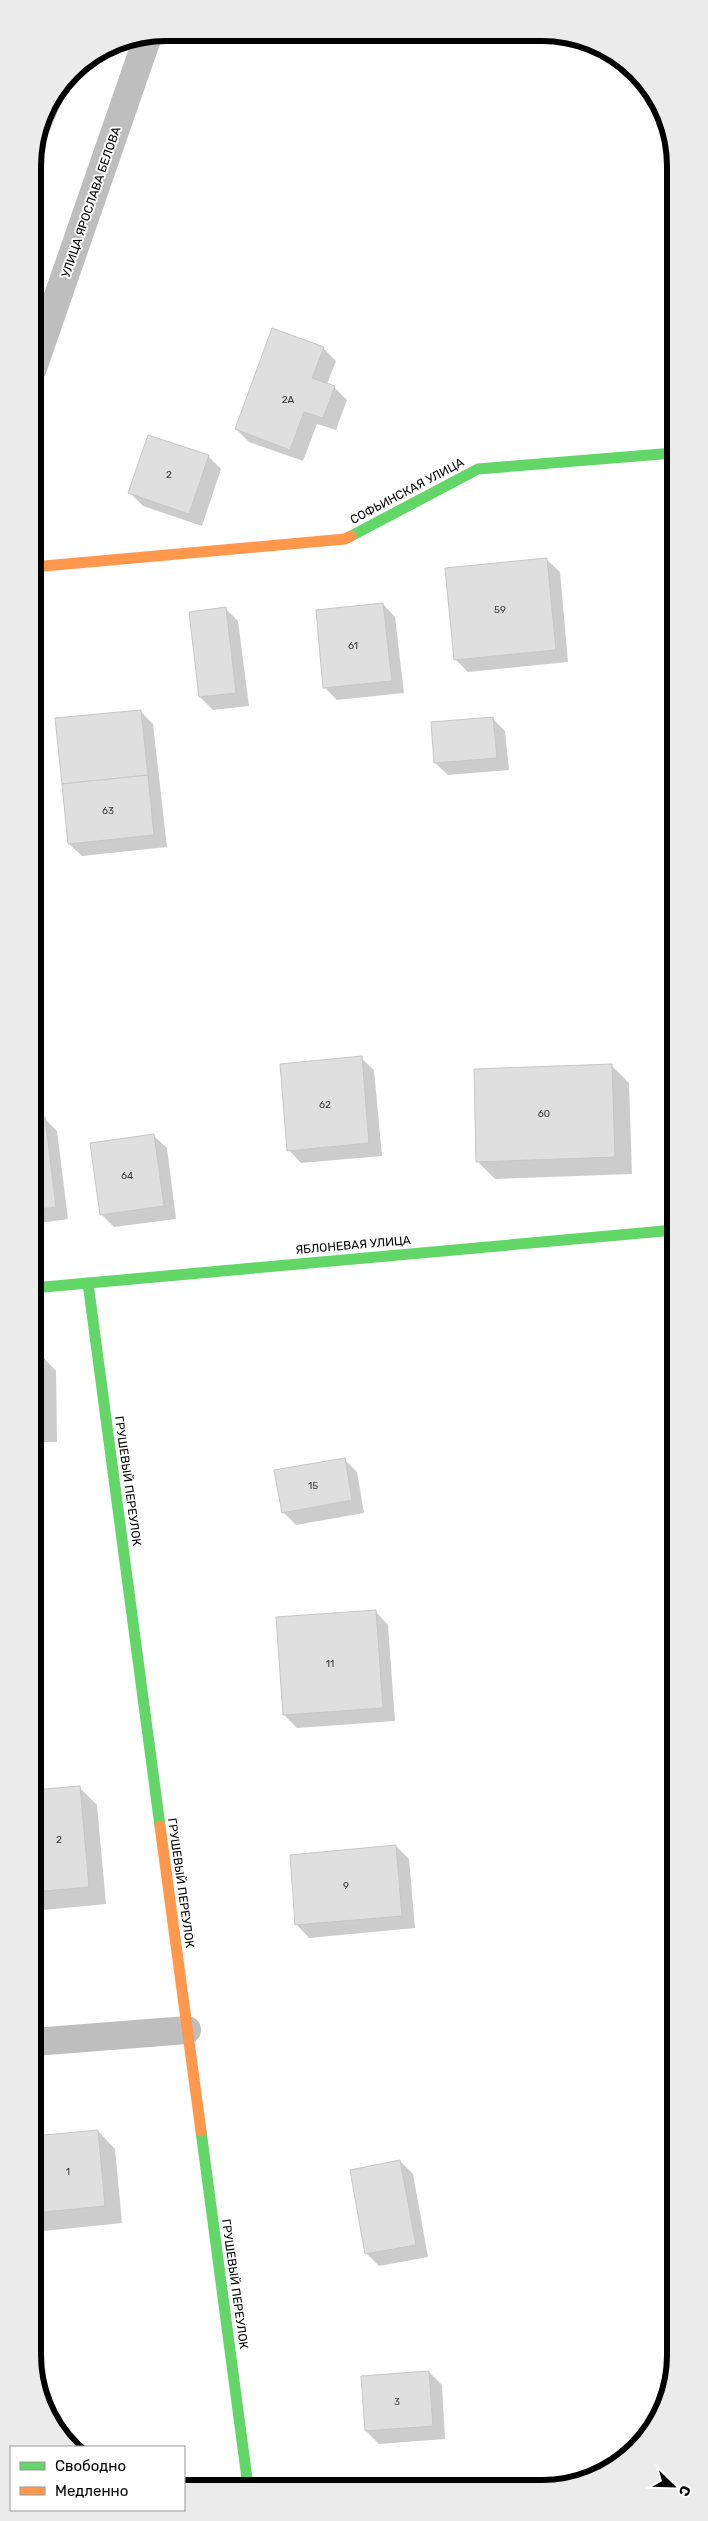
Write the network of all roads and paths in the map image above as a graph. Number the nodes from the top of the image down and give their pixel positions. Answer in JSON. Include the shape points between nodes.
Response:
{"nodes":[{"id":1,"x":145,"y":44,"type":"edge"},
{"id":2,"x":42,"y":342,"type":"edge"},
{"id":3,"x":667,"y":454,"type":"edge"},
{"id":4,"x":42,"y":566,"type":"edge"},
{"id":5,"x":667,"y":1231,"type":"edge"},
{"id":6,"x":88,"y":1283,"type":"junction"},
{"id":7,"x":41,"y":1287,"type":"edge"},
{"id":8,"x":187,"y":2030,"type":"junction"},
{"id":9,"x":41,"y":2041,"type":"edge"},
{"id":10,"x":247,"y":2480,"type":"edge"}],
"edges":[{"from":1,"to":2,"type":"street","name":"УЛИЦА ЯРОСЛАВА БЕЛОВА"},
{"from":3,"to":4,"type":"street","name":"СОФЬИНСКАЯ УЛИЦА","via":[[478,469],[345,539]]},
{"from":5,"to":6,"type":"street","name":"ЯБЛОНЕВАЯ УЛИЦА"},
{"from":6,"to":7,"type":"street","name":"ЯБЛОНЕВАЯ УЛИЦА"},
{"from":6,"to":8,"type":"street","name":"ГРУШЕВЫЙ ПЕРЕУЛОК"},
{"from":8,"to":9,"type":"street"},
{"from":8,"to":10,"type":"street","name":"ГРУШЕВЫЙ ПЕРЕУЛОК"}]}
